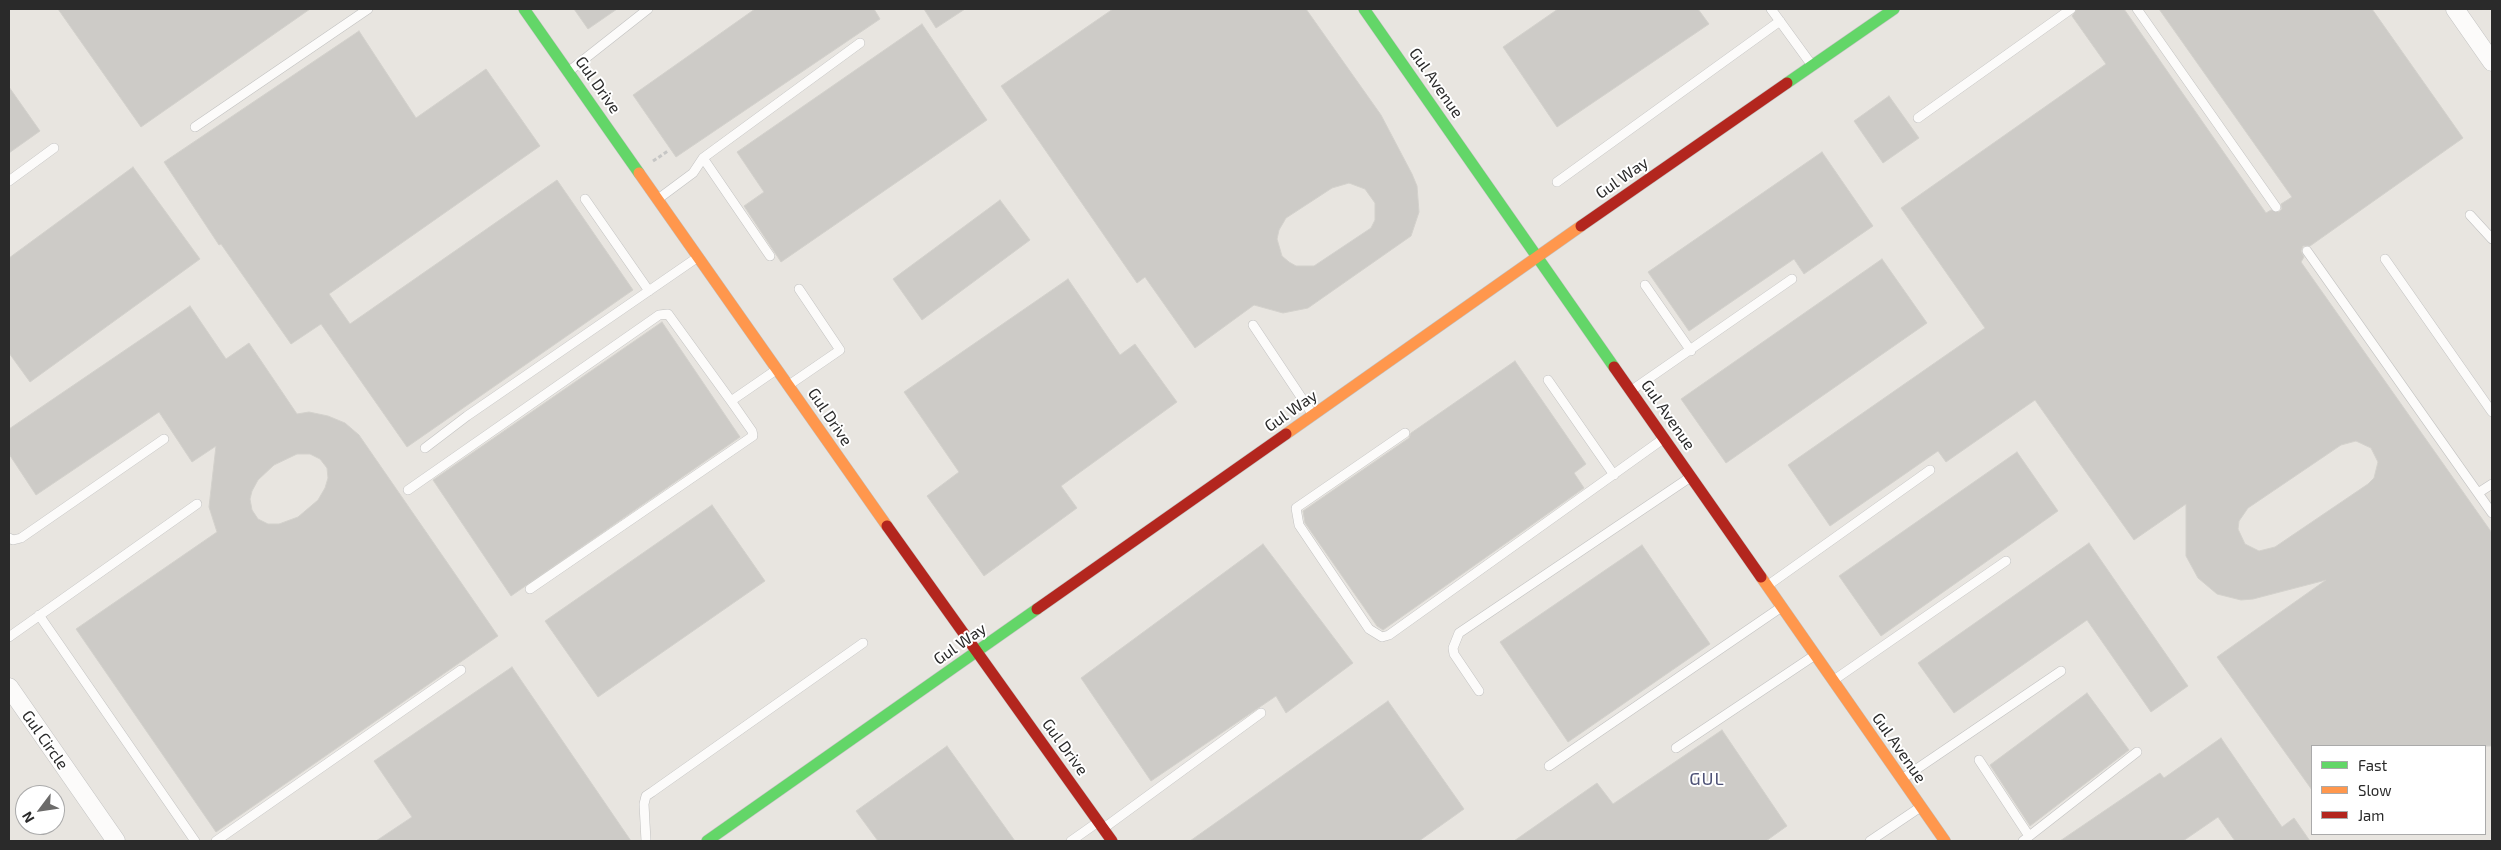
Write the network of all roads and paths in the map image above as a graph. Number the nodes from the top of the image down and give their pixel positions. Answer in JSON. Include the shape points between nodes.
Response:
{"nodes":[{"id":1,"x":368,"y":9,"type":"edge"},
{"id":2,"x":524,"y":9,"type":"edge"},
{"id":3,"x":648,"y":9,"type":"edge"},
{"id":4,"x":1364,"y":9,"type":"edge"},
{"id":5,"x":1771,"y":9,"type":"edge"},
{"id":6,"x":1894,"y":9,"type":"edge"},
{"id":7,"x":2071,"y":9,"type":"edge"},
{"id":8,"x":2137,"y":9,"type":"edge"},
{"id":9,"x":2454,"y":9,"type":"edge"},
{"id":10,"x":1780,"y":20,"type":"junction"},
{"id":11,"x":860,"y":43,"type":"dead end"},
{"id":12,"x":2492,"y":62,"type":"edge"},
{"id":13,"x":1812,"y":67,"type":"junction"},
{"id":14,"x":568,"y":72,"type":"junction"},
{"id":15,"x":1918,"y":118,"type":"dead end"},
{"id":16,"x":194,"y":127,"type":"dead end"},
{"id":17,"x":54,"y":148,"type":"dead end"},
{"id":18,"x":703,"y":158,"type":"junction"},
{"id":19,"x":9,"y":181,"type":"edge"},
{"id":20,"x":1557,"y":182,"type":"dead end"},
{"id":21,"x":585,"y":198,"type":"dead end"},
{"id":22,"x":657,"y":199,"type":"junction"},
{"id":23,"x":2276,"y":207,"type":"dead end"},
{"id":24,"x":2470,"y":215,"type":"dead end"},
{"id":25,"x":2492,"y":239,"type":"edge"},
{"id":26,"x":2307,"y":251,"type":"dead end"},
{"id":27,"x":770,"y":256,"type":"dead end"},
{"id":28,"x":1538,"y":256,"type":"junction"},
{"id":29,"x":698,"y":257,"type":"junction"},
{"id":30,"x":2385,"y":259,"type":"dead end"},
{"id":31,"x":1792,"y":279,"type":"dead end"},
{"id":32,"x":1645,"y":285,"type":"dead end"},
{"id":33,"x":799,"y":290,"type":"dead end"},
{"id":34,"x":649,"y":291,"type":"junction"},
{"id":35,"x":1252,"y":325,"type":"dead end"},
{"id":36,"x":1691,"y":351,"type":"junction"},
{"id":37,"x":777,"y":369,"type":"junction"},
{"id":38,"x":1548,"y":380,"type":"dead end"},
{"id":39,"x":789,"y":385,"type":"junction"},
{"id":40,"x":1632,"y":390,"type":"junction"},
{"id":41,"x":732,"y":401,"type":"junction"},
{"id":42,"x":2492,"y":412,"type":"edge"},
{"id":43,"x":1313,"y":415,"type":"junction"},
{"id":44,"x":1405,"y":433,"type":"dead end"},
{"id":45,"x":1665,"y":438,"type":"junction"},
{"id":46,"x":164,"y":439,"type":"dead end"},
{"id":47,"x":425,"y":448,"type":"dead end"},
{"id":48,"x":1930,"y":470,"type":"dead end"},
{"id":49,"x":1614,"y":475,"type":"junction"},
{"id":50,"x":1691,"y":476,"type":"junction"},
{"id":51,"x":2492,"y":484,"type":"edge"},
{"id":52,"x":408,"y":490,"type":"dead end"},
{"id":53,"x":2478,"y":492,"type":"junction"},
{"id":54,"x":197,"y":504,"type":"dead end"},
{"id":55,"x":2492,"y":513,"type":"edge"},
{"id":56,"x":9,"y":538,"type":"edge"},
{"id":57,"x":2006,"y":561,"type":"dead end"},
{"id":58,"x":1767,"y":586,"type":"junction"},
{"id":59,"x":530,"y":589,"type":"dead end"},
{"id":60,"x":1782,"y":607,"type":"junction"},
{"id":61,"x":39,"y":615,"type":"junction"},
{"id":62,"x":9,"y":637,"type":"edge"},
{"id":63,"x":863,"y":644,"type":"dead end"},
{"id":64,"x":977,"y":653,"type":"junction"},
{"id":65,"x":1815,"y":655,"type":"junction"},
{"id":66,"x":461,"y":670,"type":"dead end"},
{"id":67,"x":2061,"y":671,"type":"dead end"},
{"id":68,"x":1833,"y":681,"type":"junction"},
{"id":69,"x":9,"y":687,"type":"edge"},
{"id":70,"x":1479,"y":691,"type":"dead end"},
{"id":71,"x":1261,"y":713,"type":"dead end"},
{"id":72,"x":1676,"y":748,"type":"dead end"},
{"id":73,"x":2137,"y":752,"type":"dead end"},
{"id":74,"x":1979,"y":760,"type":"dead end"},
{"id":75,"x":1549,"y":766,"type":"dead end"},
{"id":76,"x":1902,"y":780,"type":"junction"},
{"id":77,"x":1920,"y":807,"type":"junction"},
{"id":78,"x":1101,"y":825,"type":"junction"},
{"id":79,"x":2026,"y":839,"type":"edge"},
{"id":80,"x":116,"y":841,"type":"edge"},
{"id":81,"x":195,"y":841,"type":"edge"},
{"id":82,"x":216,"y":841,"type":"edge"},
{"id":83,"x":646,"y":841,"type":"edge"},
{"id":84,"x":707,"y":841,"type":"edge"},
{"id":85,"x":1071,"y":841,"type":"edge"},
{"id":86,"x":1112,"y":841,"type":"edge"},
{"id":87,"x":1870,"y":841,"type":"edge"},
{"id":88,"x":1944,"y":841,"type":"edge"}],
"edges":[{"from":1,"to":16,"type":"lane"},
{"from":2,"to":14,"type":"street","name":"Gul Drive"},
{"from":3,"to":14,"type":"lane"},
{"from":4,"to":28,"type":"street","name":"Gul Avenue"},
{"from":5,"to":10,"type":"lane"},
{"from":6,"to":13,"type":"street","name":"Gul Way"},
{"from":7,"to":15,"type":"lane"},
{"from":8,"to":23,"type":"lane"},
{"from":9,"to":12,"type":"street"},
{"from":10,"to":13,"type":"lane"},
{"from":10,"to":20,"type":"lane"},
{"from":11,"to":18,"type":"lane"},
{"from":13,"to":28,"type":"street","name":"Gul Way"},
{"from":14,"to":22,"type":"street","name":"Gul Drive"},
{"from":17,"to":19,"type":"lane"},
{"from":18,"to":22,"type":"lane","via":[[693,173]]},
{"from":18,"to":27,"type":"lane"},
{"from":21,"to":34,"type":"lane"},
{"from":22,"to":29,"type":"street","name":"Gul Drive"},
{"from":24,"to":25,"type":"lane"},
{"from":26,"to":53,"type":"lane"},
{"from":28,"to":40,"type":"street","name":"Gul Avenue"},
{"from":28,"to":43,"type":"street","name":"Gul Way"},
{"from":29,"to":34,"type":"lane"},
{"from":29,"to":37,"type":"street","name":"Gul Drive"},
{"from":30,"to":42,"type":"lane"},
{"from":31,"to":36,"type":"lane"},
{"from":32,"to":36,"type":"lane"},
{"from":33,"to":39,"type":"lane","via":[[840,350]]},
{"from":34,"to":47,"type":"lane"},
{"from":35,"to":43,"type":"lane"},
{"from":36,"to":40,"type":"lane"},
{"from":37,"to":39,"type":"street","name":"Gul Drive"},
{"from":37,"to":41,"type":"lane"},
{"from":38,"to":49,"type":"lane"},
{"from":39,"to":64,"type":"street","name":"Gul Drive"},
{"from":40,"to":45,"type":"street","name":"Gul Avenue"},
{"from":41,"to":52,"type":"lane","via":[[673,318],[664,313]]},
{"from":41,"to":59,"type":"lane","via":[[752,431],[752,439]]},
{"from":43,"to":64,"type":"street","name":"Gul Way"},
{"from":44,"to":49,"type":"lane","via":[[1296,508],[1299,525],[1369,629],[1382,637]]},
{"from":45,"to":49,"type":"lane"},
{"from":45,"to":50,"type":"street","name":"Gul Avenue"},
{"from":46,"to":56,"type":"lane","via":[[21,538]]},
{"from":48,"to":58,"type":"lane"},
{"from":50,"to":58,"type":"street","name":"Gul Avenue"},
{"from":50,"to":70,"type":"lane","via":[[1458,633],[1454,654]]},
{"from":51,"to":53,"type":"lane"},
{"from":53,"to":55,"type":"lane"},
{"from":54,"to":61,"type":"lane"},
{"from":57,"to":68,"type":"lane"},
{"from":58,"to":60,"type":"street","name":"Gul Avenue"},
{"from":60,"to":65,"type":"street","name":"Gul Avenue"},
{"from":60,"to":75,"type":"lane"},
{"from":61,"to":62,"type":"lane"},
{"from":61,"to":81,"type":"lane"},
{"from":63,"to":83,"type":"lane","via":[[652,792],[644,804]]},
{"from":64,"to":78,"type":"street","name":"Gul Drive"},
{"from":64,"to":84,"type":"street","name":"Gul Way"},
{"from":65,"to":68,"type":"street","name":"Gul Avenue"},
{"from":65,"to":72,"type":"lane"},
{"from":66,"to":82,"type":"lane"},
{"from":67,"to":76,"type":"lane"},
{"from":68,"to":76,"type":"street","name":"Gul Avenue"},
{"from":69,"to":80,"type":"street","name":"Gul Circle"},
{"from":71,"to":78,"type":"lane"},
{"from":73,"to":79,"type":"lane"},
{"from":74,"to":79,"type":"lane"},
{"from":76,"to":77,"type":"street","name":"Gul Avenue"},
{"from":77,"to":87,"type":"lane"},
{"from":77,"to":88,"type":"street","name":"Gul Avenue"},
{"from":78,"to":85,"type":"lane"},
{"from":78,"to":86,"type":"street","name":"Gul Drive"}]}
